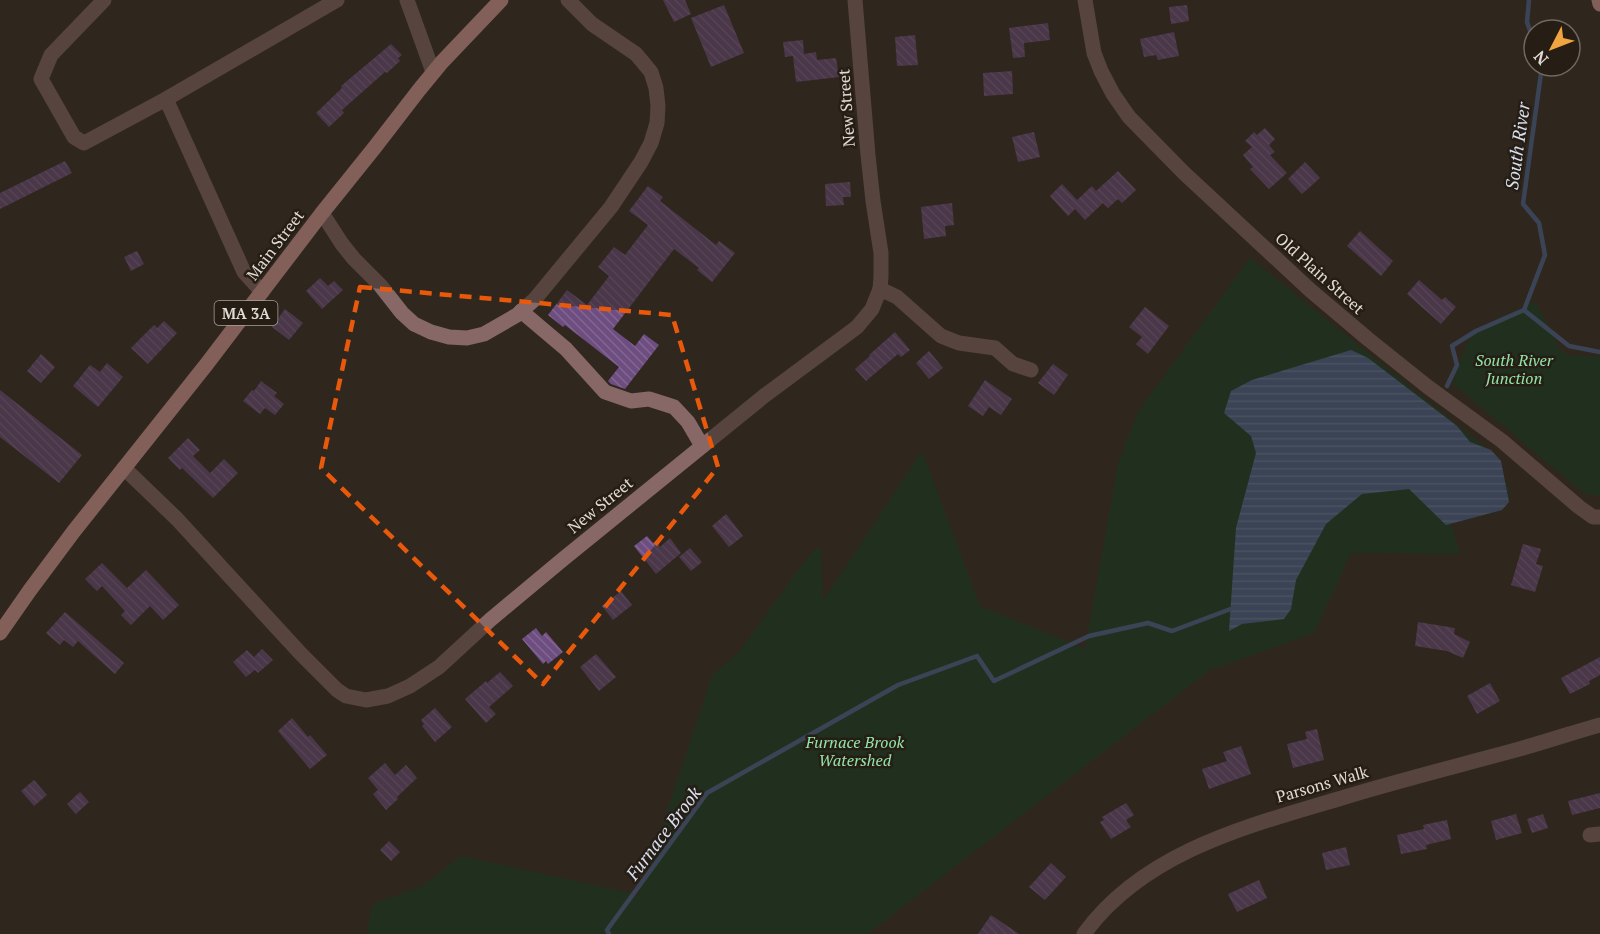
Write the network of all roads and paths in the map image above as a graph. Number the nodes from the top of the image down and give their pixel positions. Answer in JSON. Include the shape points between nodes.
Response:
{"nodes":[{"id":1,"x":104,"y":0,"type":"edge"},
{"id":2,"x":337,"y":0,"type":"edge"},
{"id":3,"x":407,"y":0,"type":"edge"},
{"id":4,"x":501,"y":0,"type":"edge"},
{"id":5,"x":568,"y":0,"type":"edge"},
{"id":6,"x":855,"y":0,"type":"edge"},
{"id":7,"x":1085,"y":0,"type":"edge"},
{"id":8,"x":1599,"y":0,"type":"edge"},
{"id":9,"x":1600,"y":4,"type":"edge"},
{"id":10,"x":434,"y":72,"type":"junction"},
{"id":11,"x":166,"y":99,"type":"junction"},
{"id":12,"x":322,"y":213,"type":"junction"},
{"id":13,"x":880,"y":289,"type":"junction"},
{"id":14,"x":262,"y":292,"type":"junction"},
{"id":15,"x":521,"y":311,"type":"junction"},
{"id":16,"x":1031,"y":370,"type":"dead end"},
{"id":17,"x":702,"y":446,"type":"junction"},
{"id":18,"x":124,"y":468,"type":"junction"},
{"id":19,"x":1600,"y":517,"type":"edge"},
{"id":20,"x":0,"y":633,"type":"edge"},
{"id":21,"x":1600,"y":725,"type":"edge"},
{"id":22,"x":1084,"y":934,"type":"edge"}],
"edges":[{"from":1,"to":11,"type":"street","via":[[51,55],[40,79],[74,137],[84,142]]},
{"from":2,"to":11,"type":"street"},
{"from":3,"to":10,"type":"street"},
{"from":4,"to":10,"type":"main road","name":"Main Street","number":"MA 3A"},
{"from":5,"to":15,"type":"street","via":[[592,24],[636,54],[651,72],[656,88],[657,123],[641,162],[611,207]]},
{"from":6,"to":13,"type":"street","name":"New Street","via":[[881,253]]},
{"from":7,"to":19,"type":"street","name":"Old Plain Street","via":[[1095,52],[1113,94],[1129,117],[1176,165],[1368,339],[1502,441],[1593,517]]},
{"from":8,"to":9,"type":"main road"},
{"from":10,"to":12,"type":"main road","name":"Main Street","number":"MA 3A"},
{"from":11,"to":14,"type":"street","via":[[244,272]]},
{"from":12,"to":14,"type":"main road","name":"Main Street","number":"MA 3A"},
{"from":12,"to":15,"type":"street","via":[[348,251],[414,324],[449,337],[467,338],[484,334]]},
{"from":13,"to":16,"type":"street","via":[[897,297],[941,336],[995,348],[1013,364]]},
{"from":13,"to":17,"type":"street","name":"New Street","via":[[872,309],[857,327]]},
{"from":14,"to":18,"type":"main road","name":"Main Street","number":"MA 3A"},
{"from":15,"to":17,"type":"street","via":[[566,349],[605,392],[631,401],[649,399],[674,407]]},
{"from":17,"to":18,"type":"street","name":"New Street","via":[[553,567],[439,667],[388,696],[366,699],[346,696],[337,690]]},
{"from":18,"to":20,"type":"main road","name":"Main Street","number":"MA 3A"},
{"from":21,"to":22,"type":"street","name":"Parsons Walk","via":[[1399,780],[1237,830],[1154,870],[1112,901]]}]}
